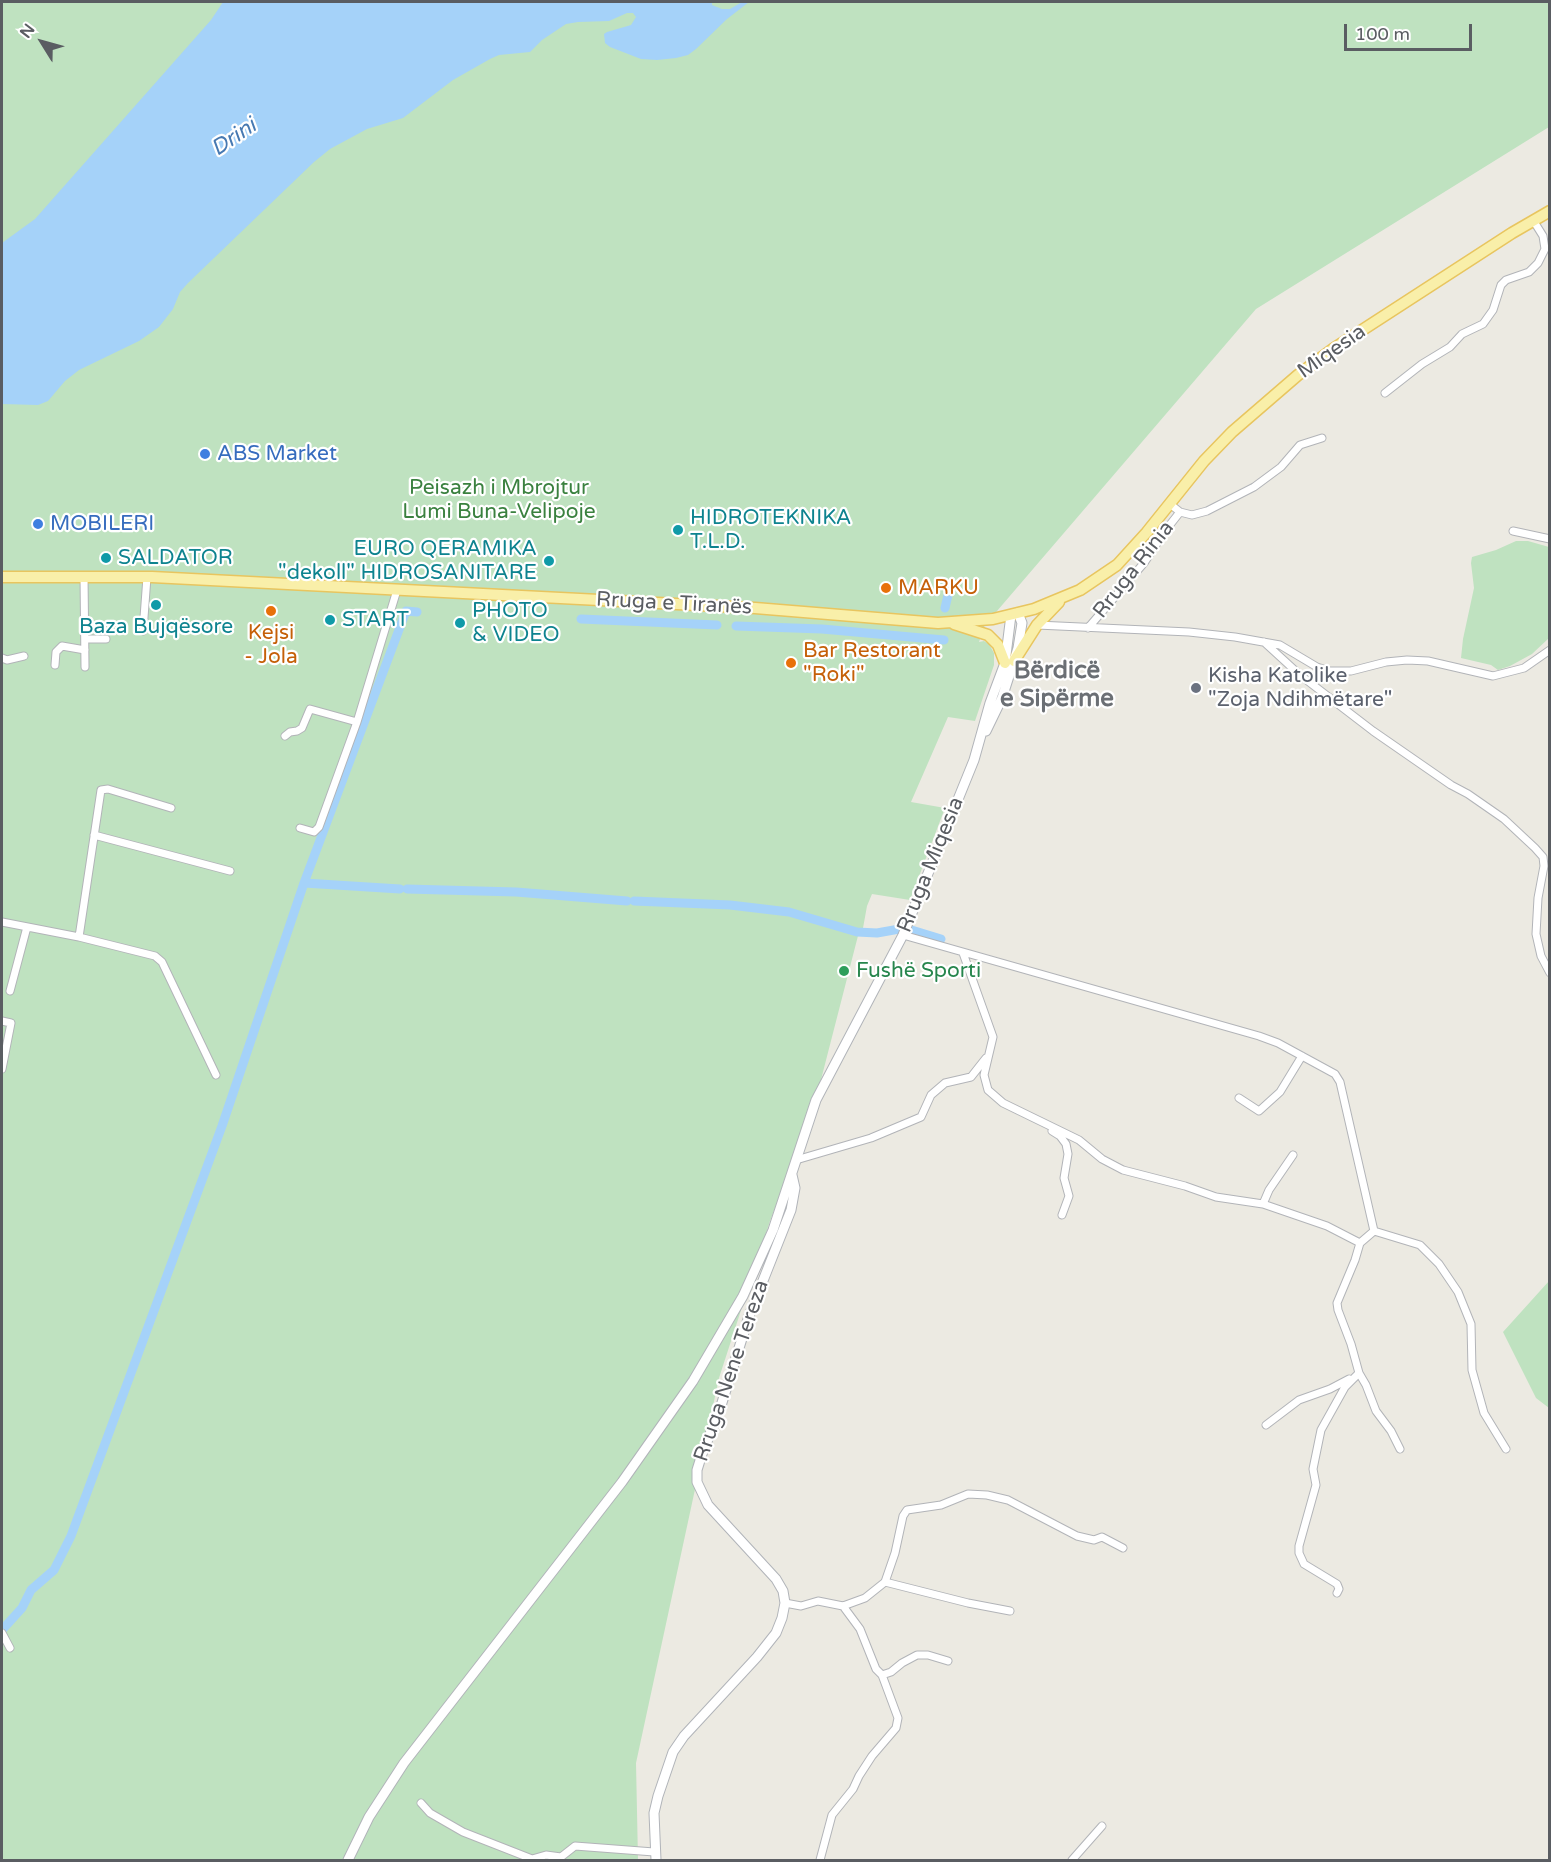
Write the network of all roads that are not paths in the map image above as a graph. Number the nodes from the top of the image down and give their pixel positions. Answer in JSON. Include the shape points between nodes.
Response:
{"nodes":[{"id":1,"x":1550,"y":211,"type":"edge"},
{"id":2,"x":1533,"y":220,"type":"junction"},
{"id":3,"x":1385,"y":393,"type":"dead end"},
{"id":4,"x":1322,"y":438,"type":"dead end"},
{"id":5,"x":1170,"y":504,"type":"junction"},
{"id":6,"x":1180,"y":512,"type":"junction"},
{"id":7,"x":1513,"y":531,"type":"dead end"},
{"id":8,"x":1550,"y":539,"type":"edge"},
{"id":9,"x":84,"y":576,"type":"junction"},
{"id":10,"x":2,"y":577,"type":"edge"},
{"id":11,"x":147,"y":577,"type":"junction"},
{"id":12,"x":397,"y":590,"type":"junction"},
{"id":13,"x":1067,"y":597,"type":"junction"},
{"id":14,"x":1015,"y":614,"type":"junction"},
{"id":15,"x":951,"y":622,"type":"junction"},
{"id":16,"x":1037,"y":625,"type":"junction"},
{"id":17,"x":1088,"y":628,"type":"junction"},
{"id":18,"x":143,"y":631,"type":"dead end"},
{"id":19,"x":85,"y":639,"type":"junction"},
{"id":20,"x":106,"y":639,"type":"dead end"},
{"id":21,"x":1264,"y":642,"type":"junction"},
{"id":22,"x":85,"y":650,"type":"junction"},
{"id":23,"x":1550,"y":651,"type":"edge"},
{"id":24,"x":24,"y":656,"type":"dead end"},
{"id":25,"x":2,"y":658,"type":"edge"},
{"id":26,"x":1010,"y":662,"type":"junction"},
{"id":27,"x":55,"y":665,"type":"dead end"},
{"id":28,"x":85,"y":667,"type":"dead end"},
{"id":29,"x":357,"y":722,"type":"junction"},
{"id":30,"x":285,"y":736,"type":"dead end"},
{"id":31,"x":171,"y":808,"type":"dead end"},
{"id":32,"x":300,"y":828,"type":"dead end"},
{"id":33,"x":94,"y":835,"type":"junction"},
{"id":34,"x":230,"y":871,"type":"dead end"},
{"id":35,"x":2,"y":922,"type":"edge"},
{"id":36,"x":27,"y":927,"type":"junction"},
{"id":37,"x":904,"y":933,"type":"junction"},
{"id":38,"x":78,"y":937,"type":"junction"},
{"id":39,"x":963,"y":953,"type":"junction"},
{"id":40,"x":1550,"y":973,"type":"edge"},
{"id":41,"x":10,"y":992,"type":"dead end"},
{"id":42,"x":2,"y":1021,"type":"edge"},
{"id":43,"x":988,"y":1055,"type":"junction"},
{"id":44,"x":1302,"y":1056,"type":"junction"},
{"id":45,"x":2,"y":1069,"type":"edge"},
{"id":46,"x":216,"y":1075,"type":"dead end"},
{"id":47,"x":1239,"y":1098,"type":"dead end"},
{"id":48,"x":1041,"y":1122,"type":"junction"},
{"id":49,"x":1293,"y":1155,"type":"dead end"},
{"id":50,"x":796,"y":1160,"type":"junction"},
{"id":51,"x":792,"y":1172,"type":"junction"},
{"id":52,"x":1263,"y":1204,"type":"junction"},
{"id":53,"x":1062,"y":1215,"type":"dead end"},
{"id":54,"x":1374,"y":1231,"type":"junction"},
{"id":55,"x":1360,"y":1243,"type":"junction"},
{"id":56,"x":1356,"y":1375,"type":"junction"},
{"id":57,"x":1266,"y":1425,"type":"dead end"},
{"id":58,"x":1401,"y":1449,"type":"dead end"},
{"id":59,"x":1506,"y":1449,"type":"dead end"},
{"id":60,"x":1123,"y":1548,"type":"dead end"},
{"id":61,"x":885,"y":1582,"type":"junction"},
{"id":62,"x":1337,"y":1593,"type":"dead end"},
{"id":63,"x":785,"y":1603,"type":"junction"},
{"id":64,"x":843,"y":1606,"type":"junction"},
{"id":65,"x":1010,"y":1611,"type":"dead end"},
{"id":66,"x":2,"y":1634,"type":"edge"},
{"id":67,"x":10,"y":1648,"type":"dead end"},
{"id":68,"x":948,"y":1662,"type":"dead end"},
{"id":69,"x":882,"y":1675,"type":"junction"},
{"id":70,"x":421,"y":1803,"type":"dead end"},
{"id":71,"x":1102,"y":1826,"type":"dead end"},
{"id":72,"x":655,"y":1856,"type":"edge"},
{"id":73,"x":348,"y":1860,"type":"edge"},
{"id":74,"x":820,"y":1860,"type":"edge"},
{"id":75,"x":1072,"y":1860,"type":"edge"}],
"edges":[{"from":1,"to":2,"type":"main road","name":"Miqesia"},
{"from":2,"to":3,"type":"street","via":[[1543,236],[1545,249],[1538,263],[1529,272],[1501,285],[1493,310],[1483,324],[1462,334],[1450,347]]},
{"from":2,"to":5,"type":"main road","name":"Miqesia","via":[[1334,349],[1281,388],[1204,461]]},
{"from":4,"to":6,"type":"street","name":"Rruga Rinia","via":[[1300,445],[1281,467],[1238,496],[1199,514]]},
{"from":5,"to":6,"type":"street","name":"Rruga Rinia"},
{"from":5,"to":13,"type":"main road","name":"Miqesia","via":[[1117,565]]},
{"from":6,"to":17,"type":"street","name":"Rruga Rinia","via":[[1144,563]]},
{"from":7,"to":8,"type":"street"},
{"from":9,"to":10,"type":"main road","name":"Rruga e Tiranës"},
{"from":9,"to":11,"type":"main road","name":"Rruga e Tiranës"},
{"from":9,"to":19,"type":"street"},
{"from":11,"to":12,"type":"main road","name":"Rruga e Tiranës"},
{"from":11,"to":18,"type":"street"},
{"from":12,"to":15,"type":"main road","name":"Rruga e Tiranës"},
{"from":12,"to":29,"type":"street"},
{"from":13,"to":14,"type":"main road","name":"Rruga e Tiranës"},
{"from":13,"to":16,"type":"main road"},
{"from":14,"to":15,"type":"main road","name":"Rruga e Tiranës"},
{"from":14,"to":26,"type":"main road","name":"Rruga Miqesia"},
{"from":15,"to":26,"type":"main road","via":[[988,635]]},
{"from":16,"to":17,"type":"street"},
{"from":16,"to":26,"type":"main road"},
{"from":17,"to":21,"type":"street","via":[[1189,632]]},
{"from":19,"to":20,"type":"street"},
{"from":19,"to":22,"type":"street"},
{"from":21,"to":23,"type":"street","via":[[1280,645],[1323,669],[1341,671],[1407,660],[1493,676],[1524,668]]},
{"from":21,"to":40,"type":"street","via":[[1373,731],[1504,819],[1543,857],[1536,934]]},
{"from":22,"to":27,"type":"street","via":[[62,646],[56,652]]},
{"from":22,"to":28,"type":"street"},
{"from":24,"to":25,"type":"street"},
{"from":26,"to":37,"type":"main road","name":"Rruga Miqesia","via":[[990,703],[980,741]]},
{"from":29,"to":30,"type":"street","via":[[310,709],[302,728]]},
{"from":29,"to":32,"type":"street","via":[[319,827],[314,832]]},
{"from":31,"to":33,"type":"street","via":[[101,790]]},
{"from":33,"to":34,"type":"street"},
{"from":33,"to":38,"type":"street"},
{"from":35,"to":36,"type":"street"},
{"from":36,"to":38,"type":"street"},
{"from":36,"to":41,"type":"street"},
{"from":37,"to":39,"type":"street"},
{"from":37,"to":50,"type":"main road","name":"Rruga Miqesia","via":[[825,1081]]},
{"from":38,"to":46,"type":"street","via":[[154,956],[162,962]]},
{"from":39,"to":43,"type":"street","via":[[993,1037]]},
{"from":39,"to":44,"type":"street","via":[[1259,1036]]},
{"from":42,"to":45,"type":"street","via":[[11,1023]]},
{"from":43,"to":48,"type":"street","via":[[984,1075],[988,1090],[1002,1104]]},
{"from":43,"to":50,"type":"street","via":[[971,1077],[945,1083],[931,1095],[921,1117],[871,1138]]},
{"from":44,"to":47,"type":"street","via":[[1280,1092],[1259,1111]]},
{"from":44,"to":54,"type":"street","via":[[1335,1074],[1340,1082]]},
{"from":48,"to":52,"type":"street","via":[[1079,1140],[1123,1170],[1216,1197]]},
{"from":48,"to":53,"type":"street","via":[[1066,1144],[1064,1178],[1069,1196]]},
{"from":49,"to":52,"type":"street"},
{"from":50,"to":51,"type":"main road","name":"Rruga Miqesia"},
{"from":51,"to":63,"type":"main road","name":"Rruga Nene Tereza","via":[[795,1188],[791,1210],[749,1316],[697,1470],[697,1482],[708,1505],[776,1580]]},
{"from":51,"to":73,"type":"main road","name":"Rruga Miqesia","via":[[765,1251],[731,1319],[668,1418],[404,1763]]},
{"from":52,"to":55,"type":"street","via":[[1327,1226]]},
{"from":54,"to":55,"type":"street"},
{"from":54,"to":59,"type":"street","via":[[1420,1245],[1458,1292],[1472,1324],[1472,1370],[1484,1413]]},
{"from":55,"to":56,"type":"street","via":[[1337,1303],[1351,1344]]},
{"from":56,"to":57,"type":"street","via":[[1299,1400]]},
{"from":56,"to":58,"type":"street","via":[[1366,1385],[1376,1411]]},
{"from":56,"to":62,"type":"street","via":[[1321,1430],[1313,1469],[1316,1485],[1299,1546],[1304,1563],[1337,1584]]},
{"from":60,"to":61,"type":"street","via":[[1102,1537],[1094,1540],[1077,1536],[1008,1500],[968,1494],[941,1505],[907,1510]]},
{"from":61,"to":64,"type":"street","via":[[865,1598]]},
{"from":61,"to":65,"type":"street"},
{"from":63,"to":64,"type":"street","via":[[801,1606],[818,1601]]},
{"from":63,"to":72,"type":"main road","via":[[776,1634],[673,1752],[657,1796]]},
{"from":64,"to":69,"type":"street","via":[[860,1629]]},
{"from":66,"to":67,"type":"street"},
{"from":68,"to":69,"type":"street","via":[[917,1655]]},
{"from":69,"to":74,"type":"street","via":[[897,1718],[896,1728],[832,1815]]},
{"from":70,"to":72,"type":"street","via":[[430,1814],[463,1832],[532,1858],[561,1857],[575,1846]]},
{"from":71,"to":75,"type":"street"}]}
